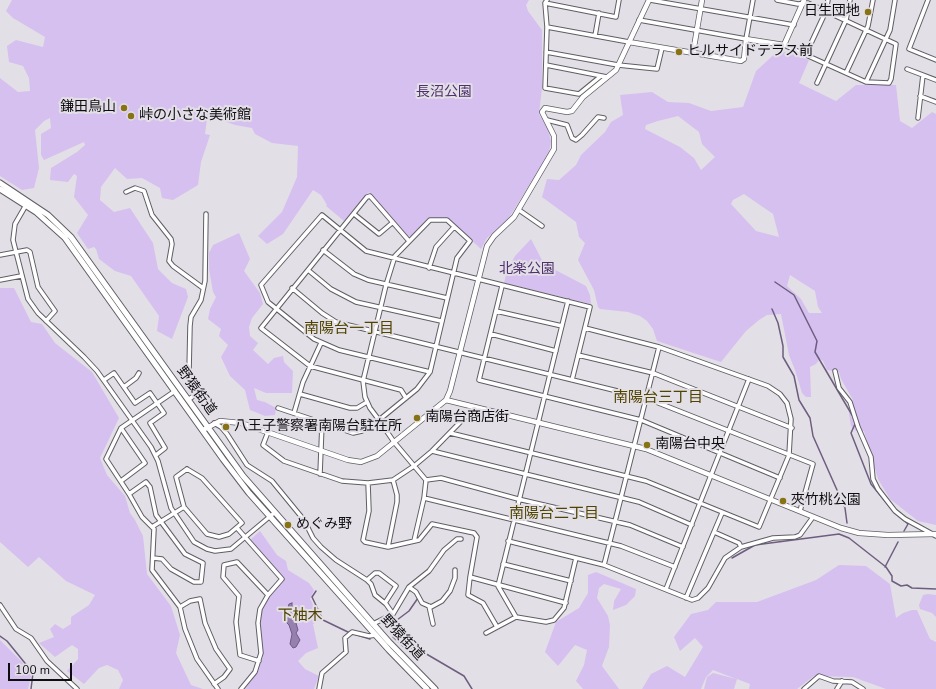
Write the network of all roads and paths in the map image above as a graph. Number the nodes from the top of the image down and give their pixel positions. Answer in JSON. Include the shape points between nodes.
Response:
{"nodes":[{"id":1,"x":619,"y":0,"type":"edge"},
{"id":2,"x":649,"y":0,"type":"edge"},
{"id":3,"x":702,"y":0,"type":"edge"},
{"id":4,"x":753,"y":0,"type":"edge"},
{"id":5,"x":777,"y":0,"type":"edge"},
{"id":6,"x":828,"y":0,"type":"edge"},
{"id":7,"x":850,"y":0,"type":"edge"},
{"id":8,"x":873,"y":0,"type":"edge"},
{"id":9,"x":895,"y":0,"type":"edge"},
{"id":10,"x":928,"y":0,"type":"edge"},
{"id":11,"x":546,"y":1,"type":"edge"},
{"id":12,"x":803,"y":2,"type":"edge"},
{"id":13,"x":701,"y":9,"type":"junction"},
{"id":14,"x":826,"y":11,"type":"junction"},
{"id":15,"x":599,"y":14,"type":"junction"},
{"id":16,"x":749,"y":17,"type":"junction"},
{"id":17,"x":639,"y":20,"type":"junction"},
{"id":18,"x":846,"y":20,"type":"junction"},
{"id":19,"x":794,"y":25,"type":"junction"},
{"id":20,"x":547,"y":27,"type":"junction"},
{"id":21,"x":697,"y":30,"type":"junction"},
{"id":22,"x":866,"y":30,"type":"junction"},
{"id":23,"x":595,"y":36,"type":"junction"},
{"id":24,"x":746,"y":39,"type":"junction"},
{"id":25,"x":886,"y":39,"type":"junction"},
{"id":26,"x":629,"y":42,"type":"junction"},
{"id":27,"x":784,"y":45,"type":"junction"},
{"id":28,"x":662,"y":48,"type":"junction"},
{"id":29,"x":546,"y":52,"type":"junction"},
{"id":30,"x":693,"y":53,"type":"junction"},
{"id":31,"x":806,"y":54,"type":"junction"},
{"id":32,"x":936,"y":60,"type":"edge"},
{"id":33,"x":826,"y":64,"type":"junction"},
{"id":34,"x":546,"y":65,"type":"junction"},
{"id":35,"x":618,"y":65,"type":"junction"},
{"id":36,"x":907,"y":69,"type":"dead end"},
{"id":37,"x":846,"y":73,"type":"junction"},
{"id":38,"x":923,"y":75,"type":"junction"},
{"id":39,"x":601,"y":76,"type":"junction"},
{"id":40,"x":607,"y":77,"type":"junction"},
{"id":41,"x":936,"y":80,"type":"edge"},
{"id":42,"x":866,"y":82,"type":"junction"},
{"id":43,"x":817,"y":83,"type":"dead end"},
{"id":44,"x":920,"y":96,"type":"junction"},
{"id":45,"x":936,"y":102,"type":"edge"},
{"id":46,"x":604,"y":118,"type":"dead end"},
{"id":47,"x":918,"y":118,"type":"dead end"},
{"id":48,"x":547,"y":120,"type":"junction"},
{"id":49,"x":0,"y":183,"type":"edge"},
{"id":50,"x":0,"y":188,"type":"edge"},
{"id":51,"x":126,"y":192,"type":"dead end"},
{"id":52,"x":26,"y":205,"type":"junction"},
{"id":53,"x":519,"y":210,"type":"junction"},
{"id":54,"x":206,"y":214,"type":"dead end"},
{"id":55,"x":354,"y":214,"type":"junction"},
{"id":56,"x":392,"y":223,"type":"junction"},
{"id":57,"x":542,"y":226,"type":"dead end"},
{"id":58,"x":454,"y":227,"type":"junction"},
{"id":59,"x":340,"y":230,"type":"junction"},
{"id":60,"x":409,"y":241,"type":"junction"},
{"id":61,"x":323,"y":250,"type":"junction"},
{"id":62,"x":15,"y":252,"type":"junction"},
{"id":63,"x":0,"y":255,"type":"edge"},
{"id":64,"x":393,"y":259,"type":"junction"},
{"id":65,"x":429,"y":268,"type":"junction"},
{"id":66,"x":308,"y":270,"type":"junction"},
{"id":67,"x":453,"y":274,"type":"junction"},
{"id":68,"x":21,"y":276,"type":"junction"},
{"id":69,"x":0,"y":280,"type":"edge"},
{"id":70,"x":477,"y":280,"type":"junction"},
{"id":71,"x":386,"y":285,"type":"junction"},
{"id":72,"x":502,"y":286,"type":"junction"},
{"id":73,"x":203,"y":288,"type":"junction"},
{"id":74,"x":292,"y":288,"type":"junction"},
{"id":75,"x":447,"y":298,"type":"junction"},
{"id":76,"x":568,"y":301,"type":"junction"},
{"id":77,"x":276,"y":308,"type":"junction"},
{"id":78,"x":380,"y":309,"type":"junction"},
{"id":79,"x":496,"y":311,"type":"junction"},
{"id":80,"x":46,"y":321,"type":"junction"},
{"id":81,"x":441,"y":321,"type":"junction"},
{"id":82,"x":562,"y":326,"type":"junction"},
{"id":83,"x":585,"y":328,"type":"junction"},
{"id":84,"x":375,"y":331,"type":"junction"},
{"id":85,"x":491,"y":334,"type":"junction"},
{"id":86,"x":321,"y":343,"type":"junction"},
{"id":87,"x":436,"y":346,"type":"junction"},
{"id":88,"x":659,"y":347,"type":"junction"},
{"id":89,"x":556,"y":351,"type":"junction"},
{"id":90,"x":459,"y":352,"type":"junction"},
{"id":91,"x":578,"y":355,"type":"junction"},
{"id":92,"x":369,"y":356,"type":"junction"},
{"id":93,"x":485,"y":358,"type":"junction"},
{"id":94,"x":310,"y":366,"type":"junction"},
{"id":95,"x":430,"y":372,"type":"junction"},
{"id":96,"x":653,"y":372,"type":"junction"},
{"id":97,"x":835,"y":372,"type":"dead end"},
{"id":98,"x":139,"y":373,"type":"dead end"},
{"id":99,"x":550,"y":374,"type":"junction"},
{"id":100,"x":749,"y":379,"type":"junction"},
{"id":101,"x":104,"y":380,"type":"junction"},
{"id":102,"x":572,"y":380,"type":"junction"},
{"id":103,"x":363,"y":381,"type":"junction"},
{"id":104,"x":124,"y":387,"type":"junction"},
{"id":105,"x":175,"y":391,"type":"junction"},
{"id":106,"x":300,"y":394,"type":"junction"},
{"id":107,"x":544,"y":396,"type":"junction"},
{"id":108,"x":406,"y":398,"type":"junction"},
{"id":109,"x":646,"y":398,"type":"junction"},
{"id":110,"x":188,"y":400,"type":"junction"},
{"id":111,"x":446,"y":400,"type":"junction"},
{"id":112,"x":367,"y":402,"type":"junction"},
{"id":113,"x":157,"y":403,"type":"junction"},
{"id":114,"x":738,"y":406,"type":"junction"},
{"id":115,"x":475,"y":407,"type":"junction"},
{"id":116,"x":278,"y":408,"type":"dead end"},
{"id":117,"x":294,"y":413,"type":"junction"},
{"id":118,"x":379,"y":420,"type":"junction"},
{"id":119,"x":641,"y":420,"type":"junction"},
{"id":120,"x":132,"y":421,"type":"junction"},
{"id":121,"x":538,"y":422,"type":"junction"},
{"id":122,"x":214,"y":423,"type":"junction"},
{"id":123,"x":322,"y":424,"type":"junction"},
{"id":124,"x":121,"y":428,"type":"junction"},
{"id":125,"x":205,"y":428,"type":"junction"},
{"id":126,"x":792,"y":428,"type":"junction"},
{"id":127,"x":729,"y":430,"type":"junction"},
{"id":128,"x":268,"y":432,"type":"junction"},
{"id":129,"x":450,"y":433,"type":"junction"},
{"id":130,"x":394,"y":442,"type":"junction"},
{"id":131,"x":634,"y":446,"type":"junction"},
{"id":132,"x":321,"y":451,"type":"junction"},
{"id":133,"x":432,"y":451,"type":"junction"},
{"id":134,"x":720,"y":452,"type":"junction"},
{"id":135,"x":530,"y":453,"type":"junction"},
{"id":136,"x":156,"y":455,"type":"junction"},
{"id":137,"x":789,"y":455,"type":"junction"},
{"id":138,"x":414,"y":466,"type":"junction"},
{"id":139,"x":320,"y":474,"type":"junction"},
{"id":140,"x":525,"y":474,"type":"junction"},
{"id":141,"x":711,"y":475,"type":"junction"},
{"id":142,"x":626,"y":476,"type":"junction"},
{"id":143,"x":780,"y":478,"type":"junction"},
{"id":144,"x":393,"y":480,"type":"junction"},
{"id":145,"x":426,"y":480,"type":"junction"},
{"id":146,"x":121,"y":481,"type":"junction"},
{"id":147,"x":368,"y":483,"type":"junction"},
{"id":148,"x":129,"y":494,"type":"junction"},
{"id":149,"x":424,"y":498,"type":"junction"},
{"id":150,"x":621,"y":498,"type":"junction"},
{"id":151,"x":519,"y":499,"type":"junction"},
{"id":152,"x":771,"y":499,"type":"junction"},
{"id":153,"x":700,"y":504,"type":"junction"},
{"id":154,"x":184,"y":507,"type":"junction"},
{"id":155,"x":800,"y":511,"type":"junction"},
{"id":156,"x":173,"y":513,"type":"junction"},
{"id":157,"x":722,"y":513,"type":"junction"},
{"id":158,"x":272,"y":515,"type":"junction"},
{"id":159,"x":813,"y":517,"type":"junction"},
{"id":160,"x":161,"y":521,"type":"junction"},
{"id":161,"x":514,"y":521,"type":"junction"},
{"id":162,"x":615,"y":522,"type":"junction"},
{"id":163,"x":692,"y":525,"type":"junction"},
{"id":164,"x":152,"y":527,"type":"junction"},
{"id":165,"x":236,"y":528,"type":"junction"},
{"id":166,"x":714,"y":532,"type":"junction"},
{"id":167,"x":935,"y":535,"type":"edge"},
{"id":168,"x":246,"y":538,"type":"junction"},
{"id":169,"x":461,"y":539,"type":"dead end"},
{"id":170,"x":414,"y":541,"type":"junction"},
{"id":171,"x":508,"y":541,"type":"junction"},
{"id":172,"x":609,"y":543,"type":"junction"},
{"id":173,"x":388,"y":547,"type":"junction"},
{"id":174,"x":683,"y":547,"type":"junction"},
{"id":175,"x":741,"y":547,"type":"junction"},
{"id":176,"x":153,"y":558,"type":"junction"},
{"id":177,"x":576,"y":558,"type":"junction"},
{"id":178,"x":503,"y":564,"type":"junction"},
{"id":179,"x":604,"y":565,"type":"junction"},
{"id":180,"x":674,"y":567,"type":"junction"},
{"id":181,"x":455,"y":570,"type":"dead end"},
{"id":182,"x":470,"y":577,"type":"junction"},
{"id":183,"x":367,"y":580,"type":"junction"},
{"id":184,"x":571,"y":581,"type":"junction"},
{"id":185,"x":498,"y":586,"type":"junction"},
{"id":186,"x":409,"y":587,"type":"junction"},
{"id":187,"x":666,"y":589,"type":"junction"},
{"id":188,"x":268,"y":595,"type":"junction"},
{"id":189,"x":686,"y":598,"type":"junction"},
{"id":190,"x":385,"y":603,"type":"junction"},
{"id":191,"x":566,"y":603,"type":"junction"},
{"id":192,"x":0,"y":604,"type":"edge"},
{"id":193,"x":429,"y":606,"type":"junction"},
{"id":194,"x":180,"y":607,"type":"junction"},
{"id":195,"x":393,"y":614,"type":"junction"},
{"id":196,"x":516,"y":617,"type":"junction"},
{"id":197,"x":372,"y":624,"type":"junction"},
{"id":198,"x":433,"y":624,"type":"dead end"},
{"id":199,"x":497,"y":627,"type":"junction"},
{"id":200,"x":486,"y":633,"type":"dead end"},
{"id":201,"x":376,"y":635,"type":"junction"},
{"id":202,"x":259,"y":661,"type":"junction"},
{"id":203,"x":842,"y":680,"type":"junction"},
{"id":204,"x":214,"y":684,"type":"junction"},
{"id":205,"x":77,"y":689,"type":"edge"},
{"id":206,"x":218,"y":689,"type":"edge"},
{"id":207,"x":241,"y":689,"type":"edge"},
{"id":208,"x":319,"y":689,"type":"edge"},
{"id":209,"x":427,"y":689,"type":"edge"},
{"id":210,"x":435,"y":689,"type":"edge"},
{"id":211,"x":804,"y":689,"type":"edge"},
{"id":212,"x":837,"y":689,"type":"edge"},
{"id":213,"x":862,"y":689,"type":"edge"}],
"edges":[{"from":1,"to":15,"type":"street","via":[[616,17]]},
{"from":2,"to":13,"type":"street"},
{"from":2,"to":17,"type":"street"},
{"from":3,"to":13,"type":"street"},
{"from":4,"to":16,"type":"street"},
{"from":5,"to":12,"type":"street"},
{"from":6,"to":14,"type":"street"},
{"from":7,"to":18,"type":"street"},
{"from":8,"to":22,"type":"street"},
{"from":9,"to":25,"type":"street"},
{"from":10,"to":32,"type":"street","via":[[909,49]]},
{"from":11,"to":15,"type":"street"},
{"from":11,"to":20,"type":"street"},
{"from":12,"to":14,"type":"street"},
{"from":12,"to":19,"type":"street"},
{"from":13,"to":16,"type":"street"},
{"from":13,"to":21,"type":"street"},
{"from":14,"to":18,"type":"street"},
{"from":14,"to":31,"type":"street"},
{"from":15,"to":23,"type":"street"},
{"from":16,"to":19,"type":"street"},
{"from":16,"to":24,"type":"street"},
{"from":17,"to":21,"type":"street"},
{"from":17,"to":26,"type":"street"},
{"from":18,"to":22,"type":"street"},
{"from":18,"to":33,"type":"street"},
{"from":19,"to":27,"type":"street"},
{"from":20,"to":23,"type":"street"},
{"from":20,"to":29,"type":"street"},
{"from":21,"to":24,"type":"street"},
{"from":21,"to":30,"type":"street"},
{"from":22,"to":25,"type":"street"},
{"from":22,"to":37,"type":"street"},
{"from":23,"to":26,"type":"street"},
{"from":24,"to":27,"type":"street"},
{"from":24,"to":30,"type":"street","via":[[744,60],[741,61]]},
{"from":25,"to":42,"type":"street"},
{"from":25,"to":42,"type":"street","via":[[896,44],[891,79],[889,83]]},
{"from":26,"to":28,"type":"street"},
{"from":26,"to":35,"type":"street"},
{"from":27,"to":31,"type":"street"},
{"from":28,"to":30,"type":"street"},
{"from":28,"to":35,"type":"street","via":[[657,69]]},
{"from":29,"to":34,"type":"street"},
{"from":29,"to":35,"type":"street"},
{"from":31,"to":33,"type":"street"},
{"from":33,"to":37,"type":"street"},
{"from":33,"to":43,"type":"street"},
{"from":34,"to":39,"type":"street"},
{"from":34,"to":39,"type":"street","via":[[545,88],[579,94]]},
{"from":35,"to":40,"type":"street"},
{"from":36,"to":38,"type":"street"},
{"from":37,"to":42,"type":"street"},
{"from":38,"to":41,"type":"street"},
{"from":38,"to":44,"type":"street"},
{"from":39,"to":40,"type":"street"},
{"from":40,"to":48,"type":"street","via":[[583,97],[572,111],[545,108],[542,112]]},
{"from":44,"to":45,"type":"street"},
{"from":44,"to":47,"type":"street"},
{"from":46,"to":48,"type":"street","via":[[598,117],[576,140],[572,138],[567,125]]},
{"from":48,"to":53,"type":"street","via":[[554,136],[554,149]]},
{"from":49,"to":110,"type":"main road","name":"野猿街道","via":[[43,210],[71,237]]},
{"from":50,"to":52,"type":"main road","name":"野猿街道"},
{"from":51,"to":73,"type":"street","via":[[135,188],[144,191],[152,215],[171,239],[169,261]]},
{"from":52,"to":62,"type":"street","via":[[14,232]]},
{"from":52,"to":105,"type":"main road","name":"野猿街道","via":[[52,225],[71,246]]},
{"from":53,"to":57,"type":"street"},
{"from":53,"to":70,"type":"street","via":[[487,246]]},
{"from":54,"to":73,"type":"street"},
{"from":55,"to":56,"type":"street","via":[[379,234]]},
{"from":55,"to":56,"type":"street","via":[[370,196]]},
{"from":55,"to":59,"type":"street"},
{"from":56,"to":60,"type":"street"},
{"from":58,"to":60,"type":"street","via":[[447,220],[430,220]]},
{"from":58,"to":65,"type":"street","via":[[436,247]]},
{"from":58,"to":67,"type":"street","via":[[470,241],[460,253]]},
{"from":59,"to":61,"type":"street"},
{"from":59,"to":64,"type":"street","via":[[364,249]]},
{"from":59,"to":77,"type":"street","via":[[322,215],[261,285],[268,302]]},
{"from":60,"to":64,"type":"street"},
{"from":61,"to":66,"type":"street"},
{"from":61,"to":71,"type":"street","via":[[354,274]]},
{"from":62,"to":63,"type":"street"},
{"from":62,"to":68,"type":"street"},
{"from":62,"to":80,"type":"street","via":[[30,252],[38,288],[55,311]]},
{"from":64,"to":65,"type":"street"},
{"from":64,"to":71,"type":"street"},
{"from":65,"to":67,"type":"street"},
{"from":66,"to":74,"type":"street"},
{"from":66,"to":78,"type":"street","via":[[343,296]]},
{"from":67,"to":70,"type":"street"},
{"from":67,"to":75,"type":"street"},
{"from":68,"to":69,"type":"street"},
{"from":68,"to":80,"type":"street","via":[[28,299]]},
{"from":70,"to":72,"type":"street"},
{"from":70,"to":90,"type":"street"},
{"from":71,"to":75,"type":"street"},
{"from":71,"to":78,"type":"street"},
{"from":72,"to":76,"type":"street"},
{"from":72,"to":79,"type":"street"},
{"from":73,"to":110,"type":"street","via":[[201,300],[191,317],[189,372],[196,394]]},
{"from":74,"to":77,"type":"street"},
{"from":74,"to":84,"type":"street","via":[[332,320]]},
{"from":75,"to":81,"type":"street"},
{"from":76,"to":82,"type":"street"},
{"from":76,"to":83,"type":"street","via":[[590,307]]},
{"from":77,"to":86,"type":"street"},
{"from":77,"to":94,"type":"street","via":[[261,328]]},
{"from":78,"to":81,"type":"street"},
{"from":78,"to":84,"type":"street"},
{"from":79,"to":82,"type":"street"},
{"from":79,"to":85,"type":"street"},
{"from":80,"to":101,"type":"street","via":[[84,356]]},
{"from":81,"to":87,"type":"street"},
{"from":82,"to":89,"type":"street"},
{"from":83,"to":88,"type":"street"},
{"from":83,"to":91,"type":"street"},
{"from":84,"to":87,"type":"street"},
{"from":84,"to":92,"type":"street"},
{"from":85,"to":89,"type":"street"},
{"from":85,"to":93,"type":"street"},
{"from":86,"to":92,"type":"street","via":[[339,350]]},
{"from":86,"to":94,"type":"street"},
{"from":87,"to":90,"type":"street"},
{"from":87,"to":95,"type":"street"},
{"from":88,"to":96,"type":"street"},
{"from":88,"to":100,"type":"street"},
{"from":89,"to":99,"type":"street"},
{"from":90,"to":93,"type":"street"},
{"from":90,"to":111,"type":"street"},
{"from":91,"to":96,"type":"street"},
{"from":91,"to":102,"type":"street"},
{"from":92,"to":95,"type":"street"},
{"from":92,"to":103,"type":"street"},
{"from":93,"to":99,"type":"street"},
{"from":93,"to":107,"type":"street","via":[[479,380]]},
{"from":94,"to":103,"type":"street"},
{"from":94,"to":106,"type":"street"},
{"from":95,"to":108,"type":"street"},
{"from":96,"to":109,"type":"street"},
{"from":96,"to":114,"type":"street"},
{"from":97,"to":167,"type":"street","via":[[839,388],[850,402],[871,457],[873,479],[878,489],[905,519]]},
{"from":98,"to":104,"type":"street"},
{"from":99,"to":102,"type":"street"},
{"from":99,"to":107,"type":"street"},
{"from":100,"to":114,"type":"street"},
{"from":100,"to":126,"type":"street","via":[[780,394],[787,403]]},
{"from":101,"to":104,"type":"street","via":[[114,373]]},
{"from":101,"to":120,"type":"street"},
{"from":102,"to":109,"type":"street"},
{"from":103,"to":108,"type":"street","via":[[401,390]]},
{"from":103,"to":112,"type":"street"},
{"from":104,"to":113,"type":"street","via":[[136,404],[150,393]]},
{"from":105,"to":113,"type":"street"},
{"from":105,"to":125,"type":"main road","name":"野猿街道"},
{"from":106,"to":112,"type":"street","via":[[350,408],[357,408]]},
{"from":106,"to":117,"type":"street"},
{"from":107,"to":119,"type":"street"},
{"from":107,"to":121,"type":"street"},
{"from":108,"to":118,"type":"street"},
{"from":109,"to":119,"type":"street"},
{"from":109,"to":127,"type":"street"},
{"from":110,"to":125,"type":"main road","name":"野猿街道"},
{"from":111,"to":115,"type":"street"},
{"from":111,"to":130,"type":"street"},
{"from":112,"to":118,"type":"street"},
{"from":113,"to":120,"type":"street"},
{"from":113,"to":136,"type":"street","via":[[164,413],[150,423],[165,448]]},
{"from":114,"to":126,"type":"street"},
{"from":114,"to":127,"type":"street"},
{"from":115,"to":121,"type":"street"},
{"from":115,"to":129,"type":"street"},
{"from":116,"to":117,"type":"street"},
{"from":117,"to":123,"type":"street"},
{"from":118,"to":123,"type":"street","via":[[362,431],[353,433]]},
{"from":118,"to":130,"type":"street"},
{"from":119,"to":131,"type":"street"},
{"from":119,"to":134,"type":"street"},
{"from":120,"to":124,"type":"street"},
{"from":120,"to":136,"type":"street"},
{"from":121,"to":131,"type":"street"},
{"from":121,"to":135,"type":"street"},
{"from":122,"to":125,"type":"street"},
{"from":122,"to":128,"type":"street","via":[[236,422]]},
{"from":122,"to":183,"type":"street","via":[[227,434],[247,465],[272,481],[296,509],[321,547]]},
{"from":123,"to":132,"type":"street"},
{"from":124,"to":146,"type":"street","via":[[106,459]]},
{"from":124,"to":146,"type":"street","via":[[145,463]]},
{"from":125,"to":158,"type":"main road","name":"野猿街道"},
{"from":126,"to":137,"type":"street"},
{"from":127,"to":134,"type":"street"},
{"from":127,"to":137,"type":"street"},
{"from":128,"to":132,"type":"street"},
{"from":128,"to":139,"type":"street","via":[[263,445],[284,461]]},
{"from":129,"to":133,"type":"street"},
{"from":129,"to":135,"type":"street"},
{"from":130,"to":132,"type":"street","via":[[377,456],[361,462]]},
{"from":130,"to":138,"type":"street"},
{"from":131,"to":141,"type":"street"},
{"from":131,"to":142,"type":"street"},
{"from":132,"to":139,"type":"street"},
{"from":133,"to":138,"type":"street"},
{"from":133,"to":140,"type":"street"},
{"from":134,"to":141,"type":"street"},
{"from":134,"to":143,"type":"street"},
{"from":135,"to":140,"type":"street"},
{"from":135,"to":142,"type":"street"},
{"from":136,"to":156,"type":"street"},
{"from":137,"to":143,"type":"street"},
{"from":137,"to":155,"type":"street","via":[[813,464]]},
{"from":138,"to":144,"type":"street"},
{"from":138,"to":145,"type":"street"},
{"from":139,"to":147,"type":"street","via":[[342,481]]},
{"from":140,"to":150,"type":"street"},
{"from":140,"to":151,"type":"street"},
{"from":141,"to":152,"type":"street"},
{"from":141,"to":153,"type":"street"},
{"from":142,"to":150,"type":"street"},
{"from":142,"to":153,"type":"street","via":[[646,480]]},
{"from":143,"to":152,"type":"street"},
{"from":144,"to":147,"type":"street"},
{"from":144,"to":173,"type":"street","via":[[398,495]]},
{"from":145,"to":149,"type":"street"},
{"from":145,"to":151,"type":"street","via":[[441,478]]},
{"from":146,"to":148,"type":"street"},
{"from":147,"to":173,"type":"street","via":[[369,511],[363,540]]},
{"from":148,"to":160,"type":"street","via":[[146,482],[150,487],[156,515]]},
{"from":148,"to":164,"type":"street","via":[[142,517]]},
{"from":149,"to":161,"type":"street"},
{"from":149,"to":170,"type":"street"},
{"from":150,"to":162,"type":"street"},
{"from":150,"to":163,"type":"street","via":[[639,502]]},
{"from":151,"to":161,"type":"street"},
{"from":151,"to":162,"type":"street"},
{"from":152,"to":155,"type":"street"},
{"from":152,"to":157,"type":"street","via":[[759,527]]},
{"from":153,"to":157,"type":"street"},
{"from":153,"to":163,"type":"street"},
{"from":154,"to":156,"type":"street"},
{"from":154,"to":165,"type":"street","via":[[203,530],[213,537],[225,537]]},
{"from":154,"to":165,"type":"street","via":[[176,477],[187,469],[202,478],[242,523]]},
{"from":155,"to":159,"type":"street"},
{"from":156,"to":160,"type":"street"},
{"from":156,"to":168,"type":"street","via":[[194,542],[207,549],[232,549]]},
{"from":157,"to":166,"type":"street"},
{"from":158,"to":168,"type":"street"},
{"from":158,"to":197,"type":"main road","name":"野猿街道"},
{"from":158,"to":201,"type":"main road","name":"野猿街道"},
{"from":159,"to":167,"type":"street","via":[[866,534]]},
{"from":159,"to":175,"type":"street","via":[[800,535],[773,538]]},
{"from":160,"to":164,"type":"street"},
{"from":160,"to":176,"type":"street","via":[[185,554],[203,563],[201,582],[194,582],[171,569],[162,559]]},
{"from":161,"to":171,"type":"street"},
{"from":161,"to":172,"type":"street"},
{"from":162,"to":172,"type":"street"},
{"from":162,"to":174,"type":"street","via":[[630,525]]},
{"from":163,"to":174,"type":"street"},
{"from":164,"to":176,"type":"street"},
{"from":165,"to":168,"type":"street"},
{"from":166,"to":175,"type":"street","via":[[739,543]]},
{"from":166,"to":189,"type":"street"},
{"from":168,"to":188,"type":"street","via":[[282,579]]},
{"from":169,"to":186,"type":"street","via":[[452,542],[429,571]]},
{"from":170,"to":173,"type":"street"},
{"from":170,"to":182,"type":"street","via":[[420,540],[432,524],[474,533],[477,537]]},
{"from":171,"to":177,"type":"street"},
{"from":171,"to":178,"type":"street"},
{"from":172,"to":179,"type":"street"},
{"from":172,"to":180,"type":"street"},
{"from":174,"to":180,"type":"street"},
{"from":175,"to":189,"type":"street","via":[[725,558],[708,588],[698,598]]},
{"from":176,"to":194,"type":"street","via":[[152,570]]},
{"from":177,"to":179,"type":"street"},
{"from":177,"to":184,"type":"street"},
{"from":178,"to":184,"type":"street"},
{"from":178,"to":185,"type":"street"},
{"from":179,"to":187,"type":"street"},
{"from":180,"to":187,"type":"street"},
{"from":181,"to":193,"type":"street","via":[[450,591],[442,600]]},
{"from":182,"to":185,"type":"street"},
{"from":182,"to":199,"type":"street","via":[[468,595],[483,603]]},
{"from":183,"to":190,"type":"street","via":[[375,595]]},
{"from":183,"to":190,"type":"street","via":[[375,573],[379,573],[396,586]]},
{"from":184,"to":191,"type":"street"},
{"from":185,"to":191,"type":"street"},
{"from":185,"to":196,"type":"street"},
{"from":186,"to":193,"type":"street","via":[[416,592],[422,603]]},
{"from":186,"to":195,"type":"street"},
{"from":187,"to":189,"type":"street"},
{"from":188,"to":202,"type":"street","via":[[258,616],[261,646]]},
{"from":188,"to":202,"type":"street","via":[[238,562],[224,565],[223,577],[239,596],[236,622],[240,655]]},
{"from":190,"to":195,"type":"street"},
{"from":191,"to":196,"type":"street","via":[[554,620],[546,622]]},
{"from":192,"to":205,"type":"street","via":[[16,629],[31,638],[47,661]]},
{"from":193,"to":198,"type":"street"},
{"from":194,"to":204,"type":"street","via":[[185,629],[197,659]]},
{"from":194,"to":204,"type":"street","via":[[200,599],[205,623],[216,649],[230,669]]},
{"from":195,"to":197,"type":"street"},
{"from":196,"to":199,"type":"street"},
{"from":197,"to":210,"type":"main road","name":"野猿街道"},
{"from":199,"to":200,"type":"street"},
{"from":201,"to":208,"type":"street","via":[[350,634],[344,638],[346,652],[322,673]]},
{"from":201,"to":209,"type":"main road","name":"野猿街道"},
{"from":202,"to":207,"type":"street","via":[[255,672]]},
{"from":203,"to":211,"type":"street","via":[[833,681],[819,676]]},
{"from":203,"to":212,"type":"street"},
{"from":203,"to":213,"type":"street","via":[[852,682]]},
{"from":204,"to":206,"type":"street"}]}
